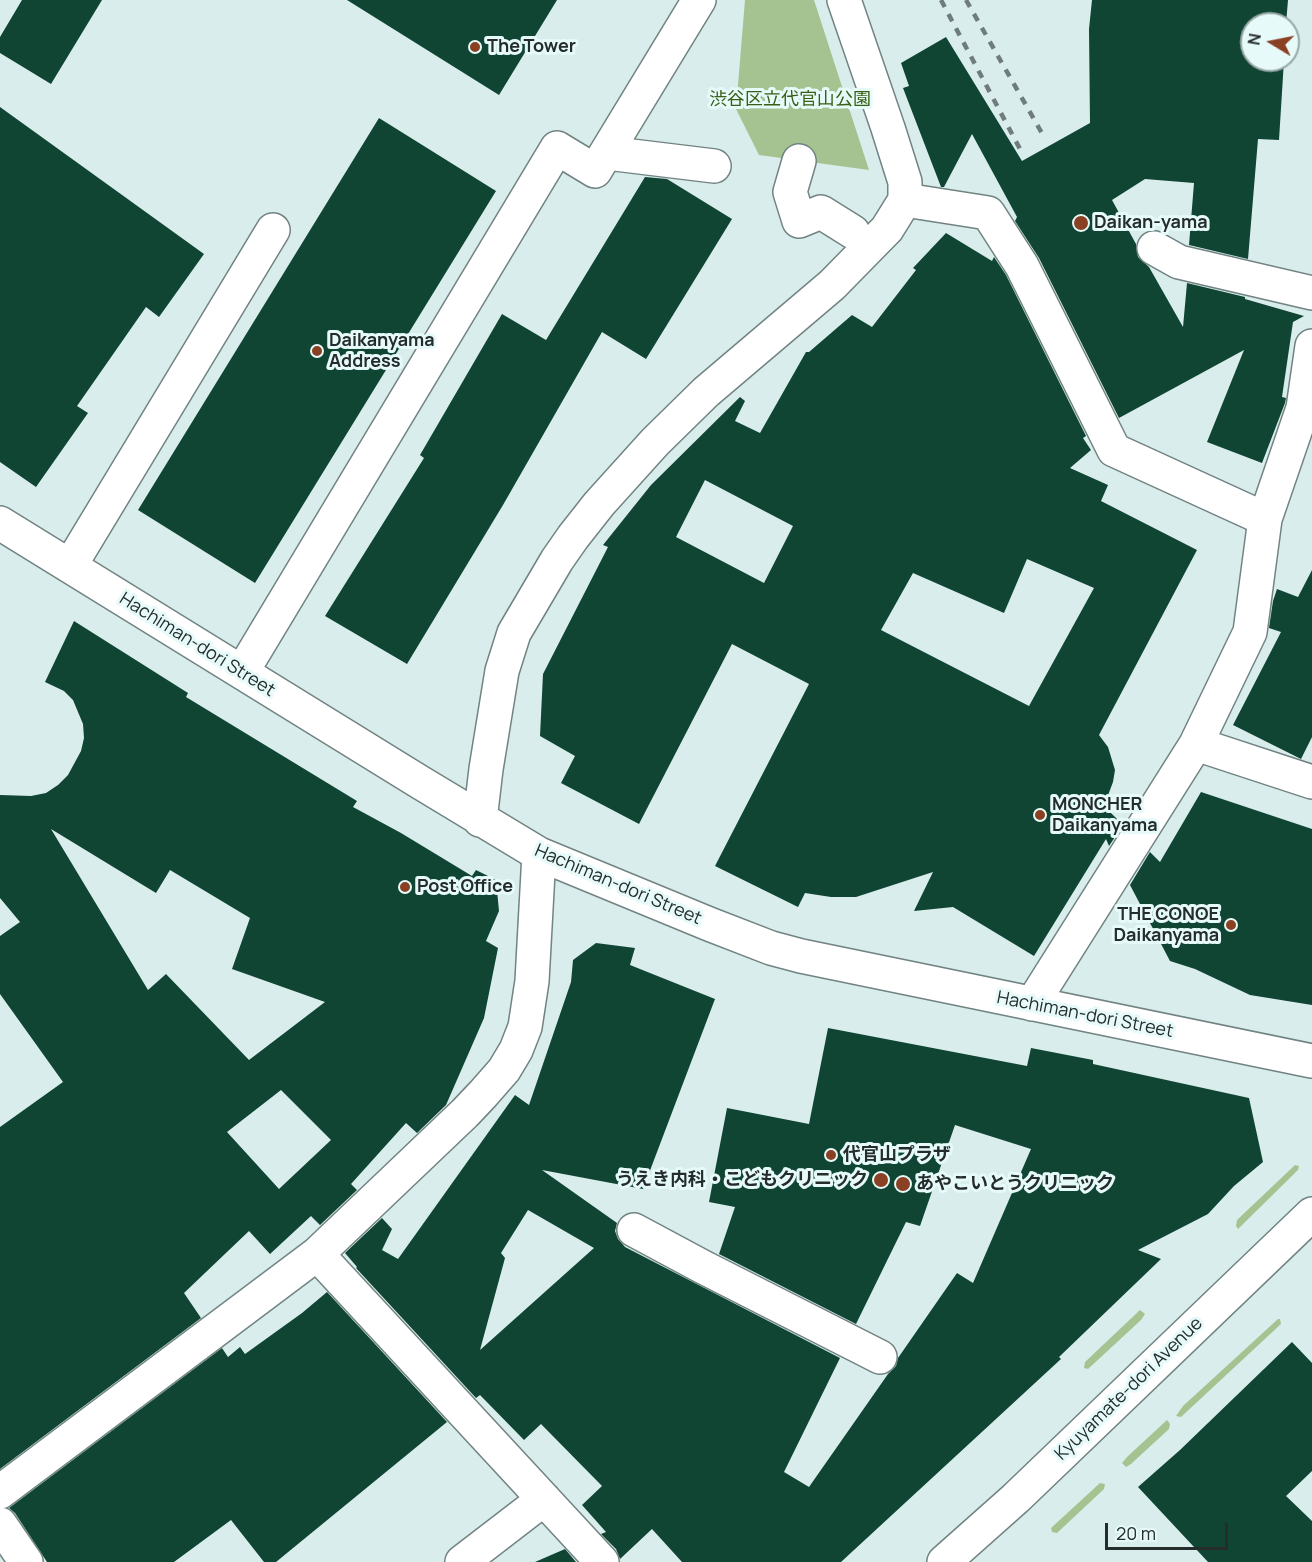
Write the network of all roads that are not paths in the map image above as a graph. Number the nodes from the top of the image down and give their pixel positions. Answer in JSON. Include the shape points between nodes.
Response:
{"nodes":[{"id":1,"x":699,"y":0,"type":"edge"},
{"id":2,"x":844,"y":0,"type":"edge"},
{"id":3,"x":607,"y":153,"type":"junction"},
{"id":4,"x":799,"y":161,"type":"dead end"},
{"id":5,"x":714,"y":166,"type":"dead end"},
{"id":6,"x":905,"y":200,"type":"junction"},
{"id":7,"x":273,"y":230,"type":"dead end"},
{"id":8,"x":853,"y":232,"type":"dead end"},
{"id":9,"x":1154,"y":248,"type":"dead end"},
{"id":10,"x":1312,"y":293,"type":"edge"},
{"id":11,"x":1312,"y":346,"type":"edge"},
{"id":12,"x":1308,"y":410,"type":"edge"},
{"id":13,"x":1265,"y":519,"type":"junction"},
{"id":14,"x":0,"y":523,"type":"edge"},
{"id":15,"x":70,"y":566,"type":"junction"},
{"id":16,"x":242,"y":672,"type":"junction"},
{"id":17,"x":1196,"y":744,"type":"junction"},
{"id":18,"x":1312,"y":782,"type":"edge"},
{"id":19,"x":480,"y":819,"type":"junction"},
{"id":20,"x":539,"y":854,"type":"junction"},
{"id":21,"x":1032,"y":1004,"type":"junction"},
{"id":22,"x":1312,"y":1060,"type":"edge"},
{"id":23,"x":1312,"y":1214,"type":"edge"},
{"id":24,"x":634,"y":1230,"type":"dead end"},
{"id":25,"x":317,"y":1254,"type":"junction"},
{"id":26,"x":880,"y":1357,"type":"dead end"},
{"id":27,"x":0,"y":1492,"type":"edge"},
{"id":28,"x":544,"y":1499,"type":"junction"},
{"id":29,"x":0,"y":1524,"type":"edge"},
{"id":30,"x":26,"y":1562,"type":"edge"},
{"id":31,"x":462,"y":1562,"type":"edge"},
{"id":32,"x":602,"y":1562,"type":"edge"},
{"id":33,"x":944,"y":1562,"type":"edge"}],
"edges":[{"from":1,"to":3,"type":"street"},
{"from":2,"to":6,"type":"street","via":[[905,182]]},
{"from":3,"to":5,"type":"street"},
{"from":3,"to":16,"type":"street","via":[[596,171],[556,148]]},
{"from":4,"to":8,"type":"street","via":[[790,192],[798,220],[821,212]]},
{"from":6,"to":13,"type":"street","via":[[988,213],[1022,266],[1113,450]]},
{"from":6,"to":19,"type":"street","via":[[887,229],[832,285],[655,442],[557,560],[514,633],[502,671]]},
{"from":7,"to":15,"type":"street"},
{"from":9,"to":10,"type":"street","via":[[1179,262]]},
{"from":11,"to":12,"type":"street"},
{"from":12,"to":13,"type":"street"},
{"from":13,"to":17,"type":"street","via":[[1250,632]]},
{"from":14,"to":15,"type":"street","name":"Hachiman-dori Street"},
{"from":15,"to":16,"type":"street","name":"Hachiman-dori Street"},
{"from":16,"to":19,"type":"street","name":"Hachiman-dori Street"},
{"from":17,"to":18,"type":"street"},
{"from":17,"to":21,"type":"street"},
{"from":19,"to":20,"type":"street","name":"Hachiman-dori Street"},
{"from":20,"to":21,"type":"street","name":"Hachiman-dori Street","via":[[771,948]]},
{"from":20,"to":25,"type":"street","via":[[531,993],[516,1050],[504,1070],[465,1113]]},
{"from":21,"to":22,"type":"street","name":"Hachiman-dori Street"},
{"from":23,"to":33,"type":"street","name":"Kyuyamate-dori Avenue"},
{"from":24,"to":26,"type":"street"},
{"from":25,"to":27,"type":"street"},
{"from":25,"to":28,"type":"street"},
{"from":28,"to":31,"type":"street"},
{"from":28,"to":32,"type":"street"},
{"from":29,"to":30,"type":"street"}]}
